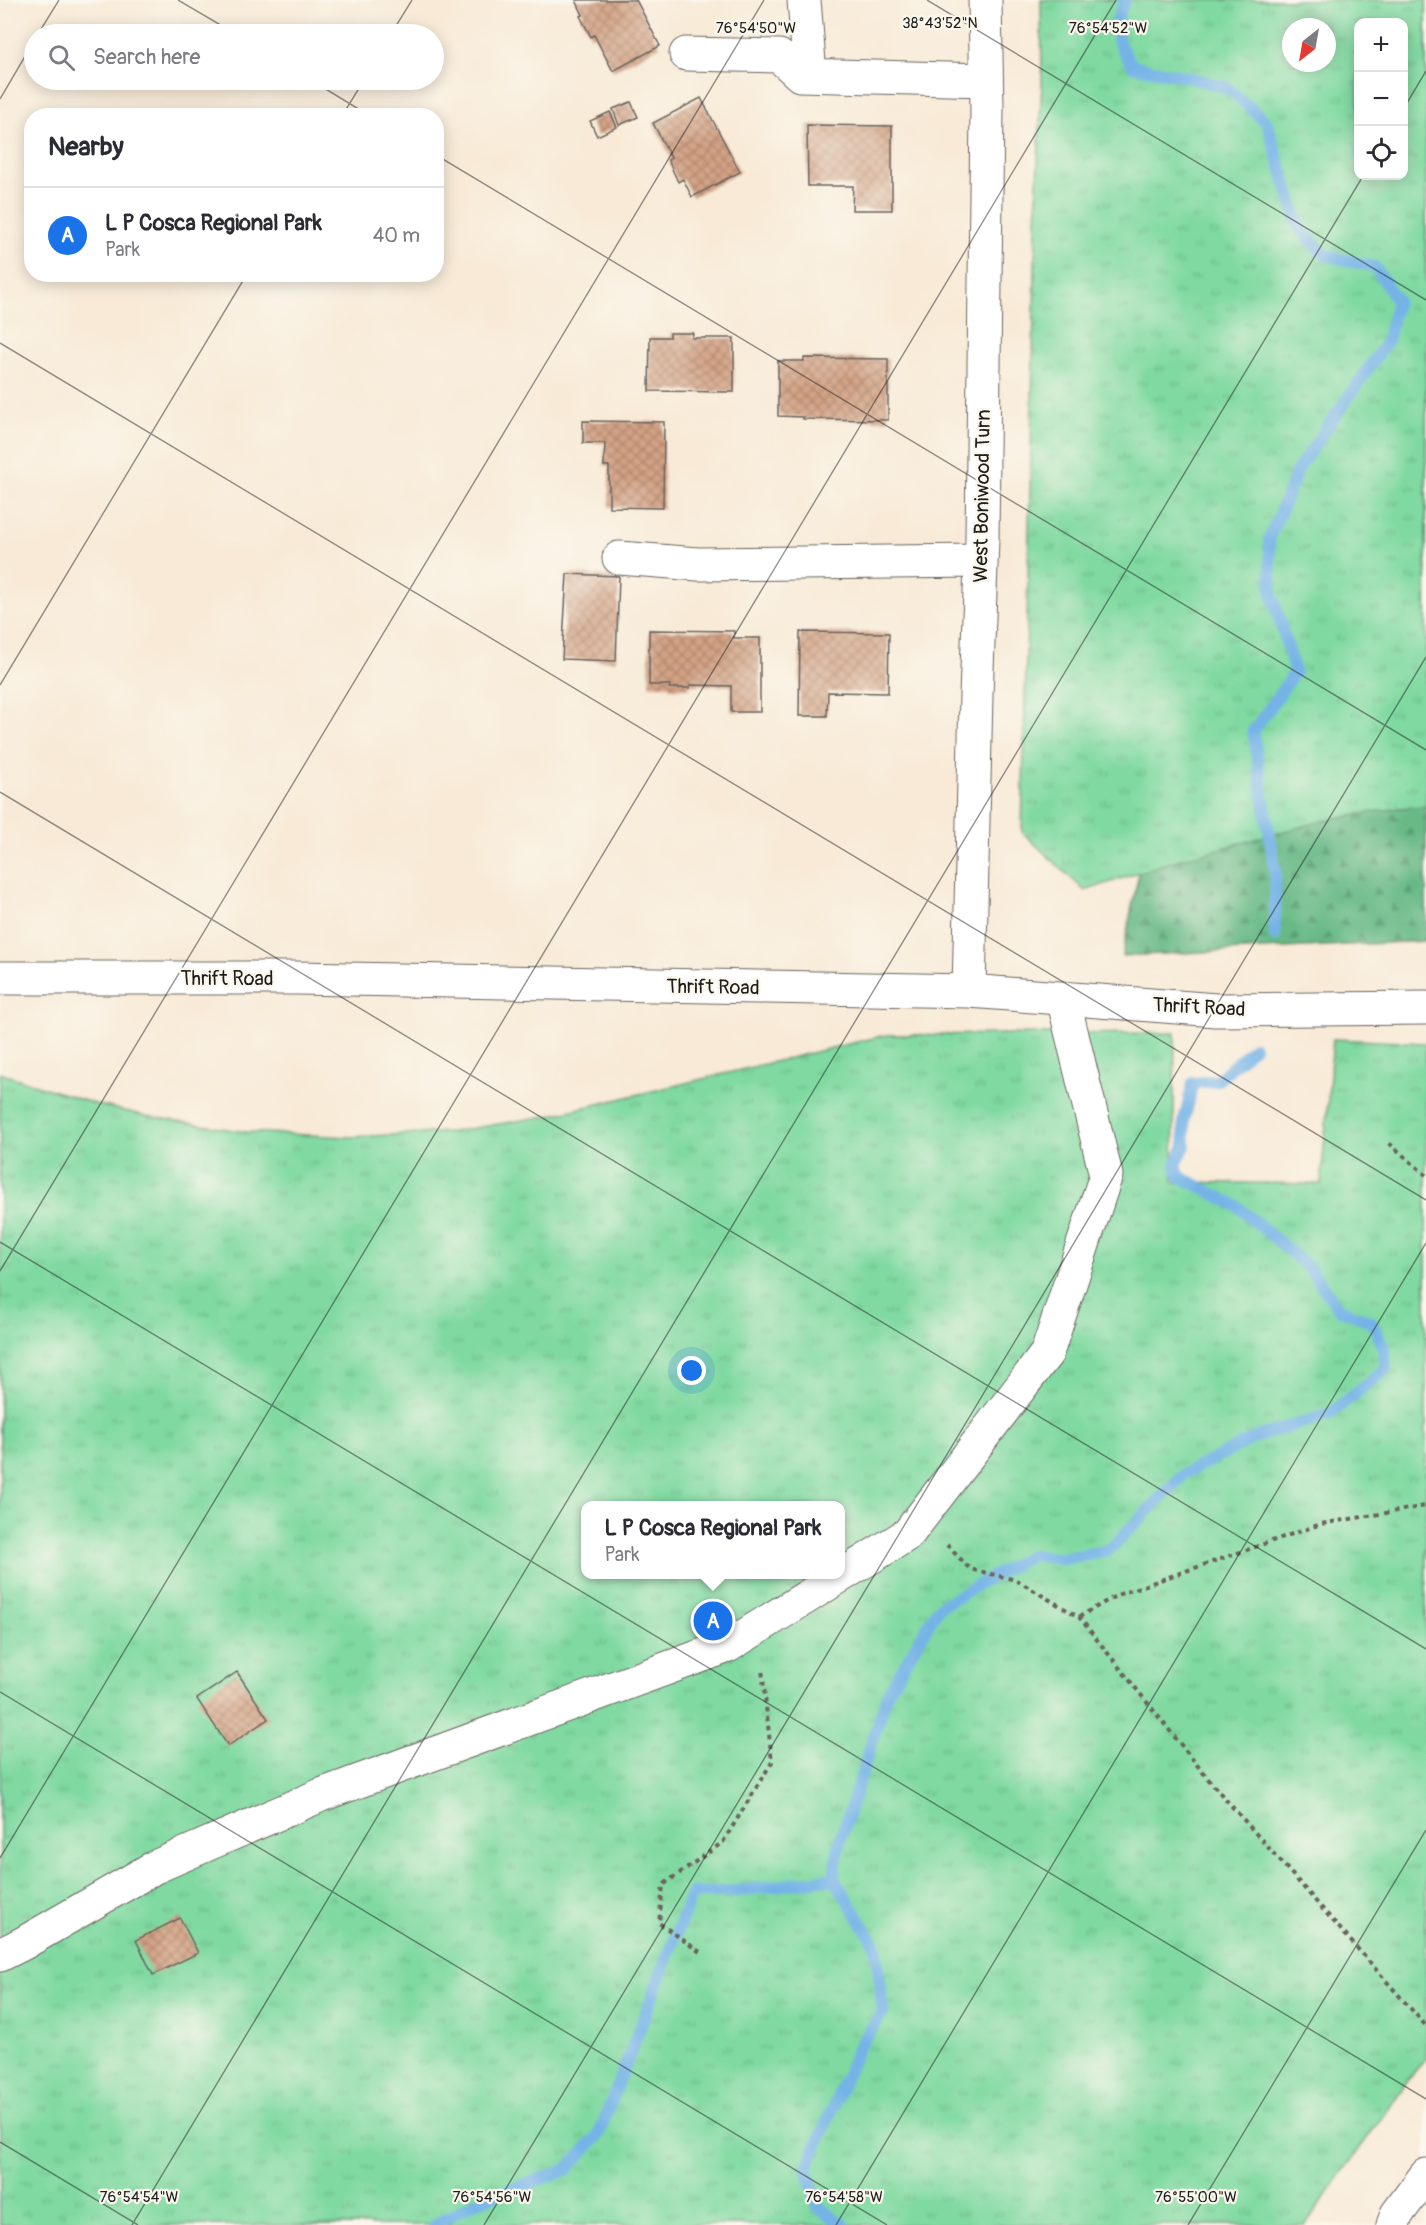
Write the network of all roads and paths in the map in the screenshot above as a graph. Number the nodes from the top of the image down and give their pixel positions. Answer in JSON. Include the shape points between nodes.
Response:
{"nodes":[{"id":1,"x":804,"y":0,"type":"edge"},
{"id":2,"x":985,"y":0,"type":"edge"},
{"id":3,"x":686,"y":54,"type":"dead end"},
{"id":4,"x":810,"y":75,"type":"junction"},
{"id":5,"x":986,"y":80,"type":"junction"},
{"id":6,"x":619,"y":558,"type":"dead end"},
{"id":7,"x":981,"y":561,"type":"junction"},
{"id":8,"x":0,"y":978,"type":"edge"},
{"id":9,"x":969,"y":991,"type":"junction"},
{"id":10,"x":1063,"y":998,"type":"junction"},
{"id":11,"x":1426,"y":1008,"type":"edge"},
{"id":12,"x":1389,"y":1143,"type":"dead end"},
{"id":13,"x":1426,"y":1175,"type":"edge"},
{"id":14,"x":1426,"y":1506,"type":"edge"},
{"id":15,"x":970,"y":1569,"type":"dead end"},
{"id":16,"x":845,"y":1573,"type":"edge"},
{"id":17,"x":834,"y":1579,"type":"edge"},
{"id":18,"x":1079,"y":1617,"type":"junction"},
{"id":19,"x":751,"y":1630,"type":"junction"},
{"id":20,"x":700,"y":1952,"type":"dead end"},
{"id":21,"x":0,"y":1955,"type":"edge"},
{"id":22,"x":1426,"y":2026,"type":"edge"},
{"id":23,"x":1426,"y":2175,"type":"edge"},
{"id":24,"x":1393,"y":2225,"type":"edge"}],
"edges":[{"from":1,"to":4,"type":"street"},
{"from":2,"to":5,"type":"street","name":"West Boniwood Turn"},
{"from":3,"to":4,"type":"street","via":[[779,56],[800,75]]},
{"from":4,"to":5,"type":"street"},
{"from":5,"to":7,"type":"street","name":"West Boniwood Turn"},
{"from":6,"to":7,"type":"street","via":[[698,564]]},
{"from":7,"to":9,"type":"street","name":"West Boniwood Turn"},
{"from":8,"to":9,"type":"street","name":"Thrift Road","via":[[296,978]]},
{"from":9,"to":10,"type":"street","name":"Thrift Road"},
{"from":10,"to":11,"type":"street","name":"Thrift Road","via":[[1216,1010]]},
{"from":10,"to":16,"type":"street","via":[[1106,1175],[1047,1353],[908,1534]]},
{"from":12,"to":13,"type":"path"},
{"from":14,"to":18,"type":"path","via":[[1321,1524],[1117,1595]]},
{"from":15,"to":18,"type":"path","via":[[1016,1580]]},
{"from":17,"to":19,"type":"street"},
{"from":18,"to":22,"type":"path","via":[[1213,1785]]},
{"from":19,"to":20,"type":"path","via":[[764,1676],[772,1762],[723,1842],[663,1885],[659,1923]]},
{"from":19,"to":21,"type":"street","via":[[728,1646],[321,1795],[155,1867]]},
{"from":23,"to":24,"type":"street"}]}
